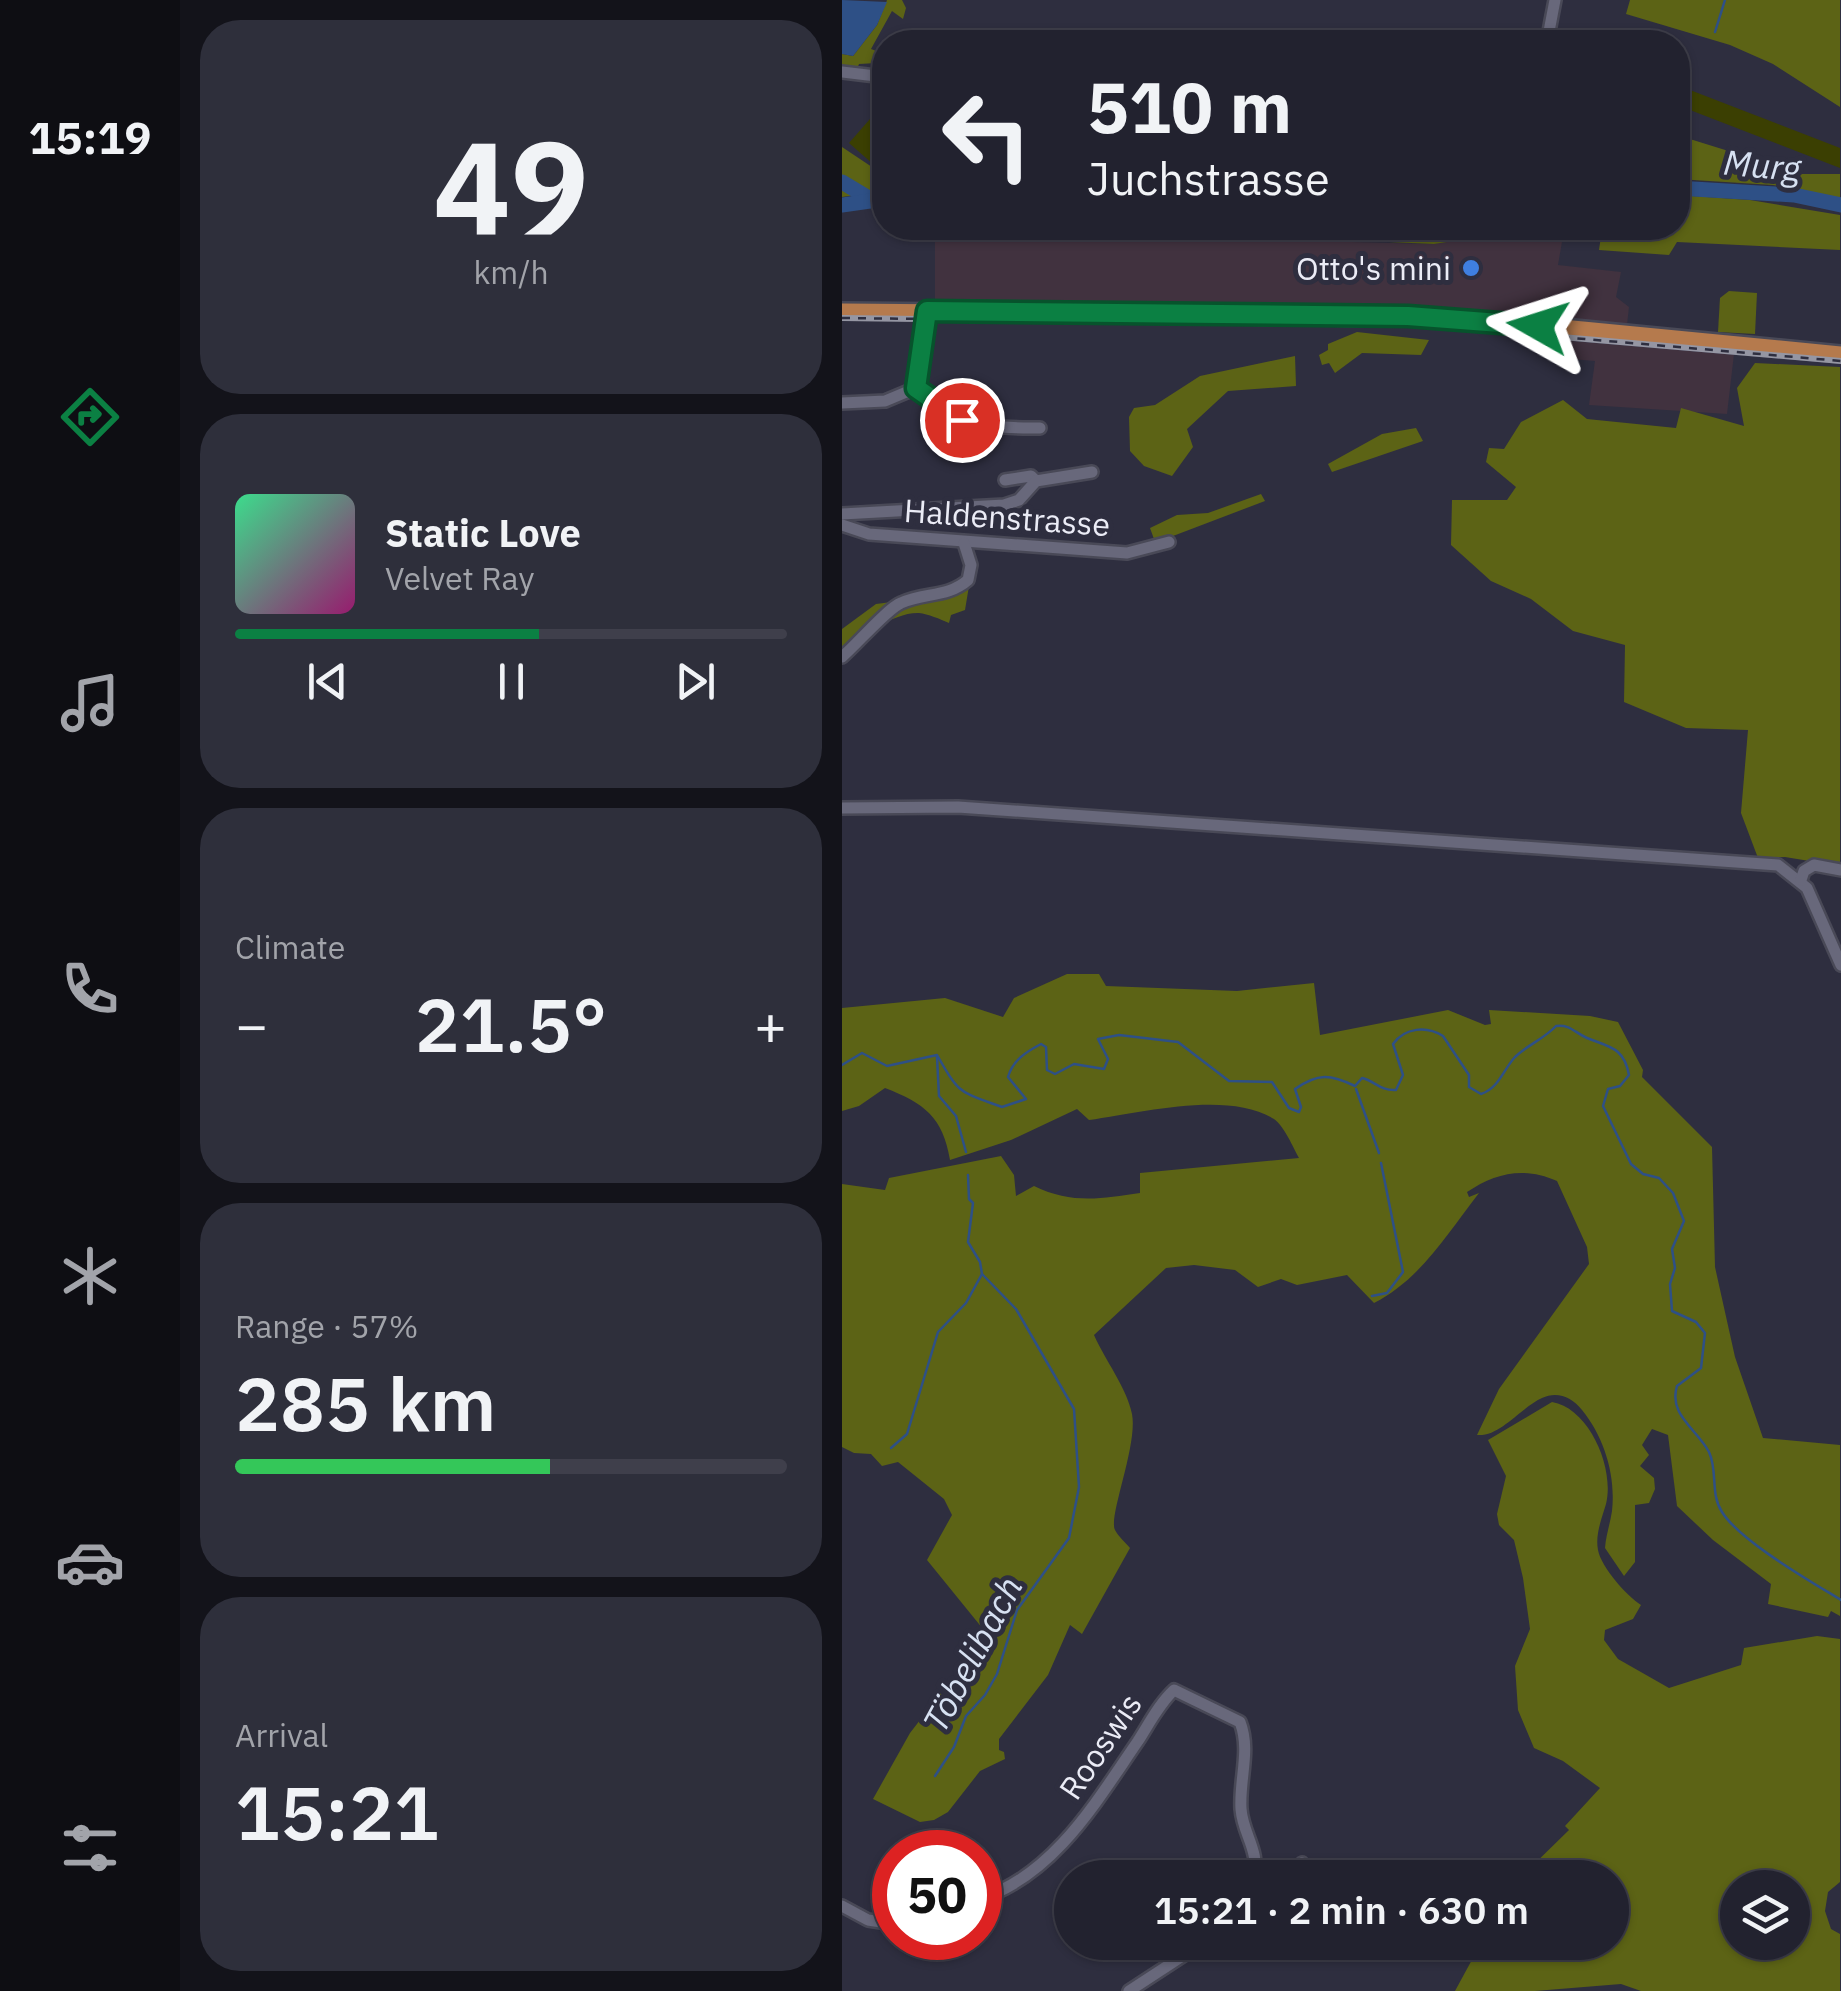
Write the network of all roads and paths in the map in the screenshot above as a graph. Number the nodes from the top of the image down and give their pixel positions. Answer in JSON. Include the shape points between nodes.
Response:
{"nodes":[{"id":1,"x":1555,"y":0,"type":"edge"},
{"id":2,"x":1549,"y":30,"type":"edge"},
{"id":3,"x":842,"y":72,"type":"edge"},
{"id":4,"x":872,"y":76,"type":"edge"},
{"id":5,"x":842,"y":311,"type":"edge"},
{"id":6,"x":927,"y":311,"type":"junction"},
{"id":7,"x":1840,"y":354,"type":"edge"},
{"id":8,"x":916,"y":388,"type":"junction"},
{"id":9,"x":842,"y":403,"type":"edge"},
{"id":10,"x":1040,"y":428,"type":"dead end"},
{"id":11,"x":1092,"y":472,"type":"dead end"},
{"id":12,"x":1005,"y":480,"type":"dead end"},
{"id":13,"x":1036,"y":481,"type":"junction"},
{"id":14,"x":842,"y":514,"type":"edge"},
{"id":15,"x":842,"y":525,"type":"edge"},
{"id":16,"x":1169,"y":542,"type":"dead end"},
{"id":17,"x":964,"y":543,"type":"junction"},
{"id":18,"x":842,"y":656,"type":"edge"},
{"id":19,"x":842,"y":808,"type":"edge"},
{"id":20,"x":1840,"y":870,"type":"edge"},
{"id":21,"x":1800,"y":880,"type":"junction"},
{"id":22,"x":1840,"y":965,"type":"edge"},
{"id":23,"x":1257,"y":1860,"type":"edge"},
{"id":24,"x":1002,"y":1887,"type":"edge"},
{"id":25,"x":842,"y":1906,"type":"edge"},
{"id":26,"x":872,"y":1921,"type":"edge"},
{"id":27,"x":1176,"y":1960,"type":"edge"},
{"id":28,"x":1130,"y":1990,"type":"edge"}],
"edges":[{"from":1,"to":2,"type":"street"},
{"from":3,"to":4,"type":"street"},
{"from":5,"to":6,"type":"main road"},
{"from":6,"to":7,"type":"main road","via":[[1427,317]]},
{"from":6,"to":8,"type":"street"},
{"from":8,"to":9,"type":"street","via":[[884,401]]},
{"from":8,"to":10,"type":"street","via":[[962,420]]},
{"from":11,"to":13,"type":"street"},
{"from":12,"to":13,"type":"street"},
{"from":13,"to":14,"type":"street","via":[[1020,500],[1004,505]]},
{"from":15,"to":17,"type":"street","name":"Haldenstrasse"},
{"from":16,"to":17,"type":"street","name":"Haldenstrasse","via":[[1127,553]]},
{"from":17,"to":18,"type":"street","via":[[968,580],[954,592],[896,604]]},
{"from":19,"to":21,"type":"street","via":[[993,809],[1778,866]]},
{"from":20,"to":21,"type":"street","via":[[1814,865]]},
{"from":21,"to":22,"type":"street"},
{"from":23,"to":24,"type":"street","name":"Rooswis","via":[[1241,1807],[1246,1736],[1240,1722],[1174,1690],[1084,1820],[1027,1874]]},
{"from":25,"to":26,"type":"street"},
{"from":27,"to":28,"type":"street"}]}
